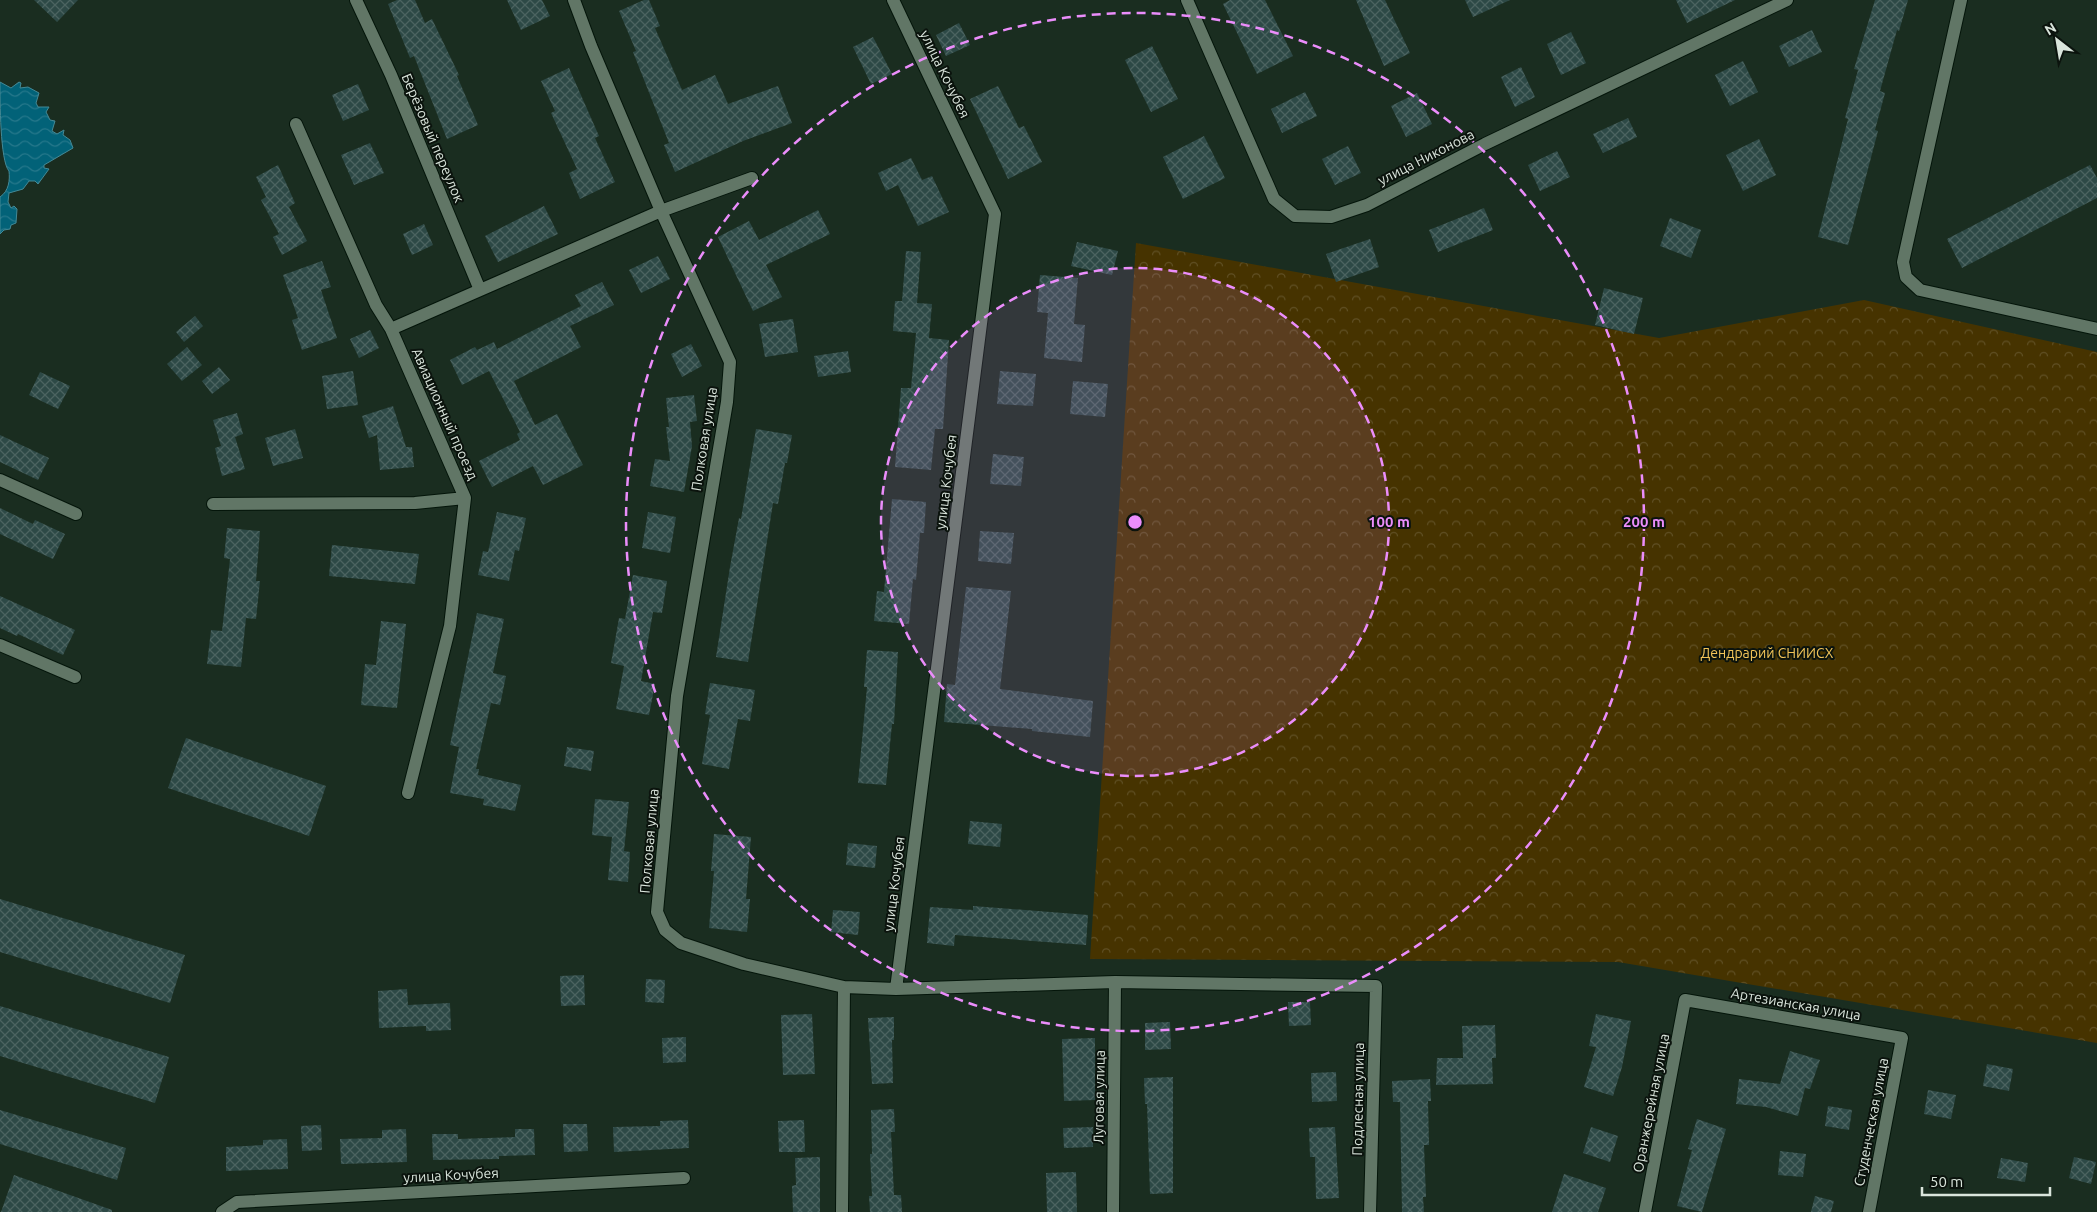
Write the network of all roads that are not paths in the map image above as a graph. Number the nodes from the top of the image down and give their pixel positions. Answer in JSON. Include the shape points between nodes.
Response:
{"nodes":[{"id":1,"x":356,"y":0,"type":"edge"},
{"id":2,"x":574,"y":0,"type":"edge"},
{"id":3,"x":893,"y":0,"type":"edge"},
{"id":4,"x":1187,"y":0,"type":"edge"},
{"id":5,"x":1787,"y":0,"type":"edge"},
{"id":6,"x":1961,"y":0,"type":"edge"},
{"id":7,"x":296,"y":124,"type":"dead end"},
{"id":8,"x":752,"y":178,"type":"dead end"},
{"id":9,"x":660,"y":211,"type":"junction"},
{"id":10,"x":480,"y":290,"type":"junction"},
{"id":11,"x":391,"y":328,"type":"junction"},
{"id":12,"x":2097,"y":328,"type":"edge"},
{"id":13,"x":0,"y":480,"type":"edge"},
{"id":14,"x":465,"y":498,"type":"junction"},
{"id":15,"x":212,"y":504,"type":"dead end"},
{"id":16,"x":76,"y":514,"type":"dead end"},
{"id":17,"x":0,"y":645,"type":"edge"},
{"id":18,"x":75,"y":677,"type":"dead end"},
{"id":19,"x":408,"y":793,"type":"dead end"},
{"id":20,"x":1115,"y":982,"type":"junction"},
{"id":21,"x":844,"y":987,"type":"junction"},
{"id":22,"x":896,"y":989,"type":"junction"},
{"id":23,"x":1685,"y":1000,"type":"joint"},
{"id":24,"x":1902,"y":1038,"type":"joint"},
{"id":25,"x":684,"y":1178,"type":"dead end"},
{"id":26,"x":222,"y":1212,"type":"edge"},
{"id":27,"x":842,"y":1212,"type":"edge"},
{"id":28,"x":1113,"y":1212,"type":"edge"},
{"id":29,"x":1370,"y":1212,"type":"edge"},
{"id":30,"x":1645,"y":1212,"type":"edge"},
{"id":31,"x":1869,"y":1212,"type":"edge"}],
"edges":[{"from":1,"to":10,"type":"street","name":"Берёзовый переулок","via":[[391,75]]},
{"from":2,"to":9,"type":"street","name":"Полковая улица"},
{"from":3,"to":22,"type":"street","name":"улица Кочубея","via":[[995,214]]},
{"from":4,"to":5,"type":"street","name":"улица Никонова","via":[[1274,199],[1295,216],[1331,217],[1367,205],[1485,144]]},
{"from":6,"to":12,"type":"street","via":[[1903,262],[1906,277],[1920,290]]},
{"from":7,"to":11,"type":"street","name":"Авиационный проезд","via":[[376,305]]},
{"from":8,"to":9,"type":"street"},
{"from":9,"to":10,"type":"street"},
{"from":9,"to":21,"type":"street","name":"Полковая улица","via":[[730,362],[727,402],[676,696],[657,912],[665,930],[681,943],[744,964]]},
{"from":10,"to":11,"type":"street"},
{"from":11,"to":14,"type":"street","name":"Авиационный проезд"},
{"from":13,"to":16,"type":"street"},
{"from":14,"to":15,"type":"street","via":[[415,502]]},
{"from":14,"to":19,"type":"street","name":"Авиационный проезд","via":[[450,626]]},
{"from":17,"to":18,"type":"street"},
{"from":20,"to":22,"type":"street"},
{"from":20,"to":28,"type":"street","name":"Луговая улица"},
{"from":20,"to":29,"type":"street","name":"Подлесная улица","via":[[1376,986]]},
{"from":21,"to":22,"type":"street"},
{"from":21,"to":27,"type":"street"},
{"from":23,"to":24,"type":"street","name":"Артезианская улица"},
{"from":23,"to":30,"type":"street","name":"Оранжерейная улица"},
{"from":24,"to":31,"type":"street","name":"Студенческая улица"},
{"from":25,"to":26,"type":"street","name":"улица Кочубея","via":[[237,1202]]}]}
